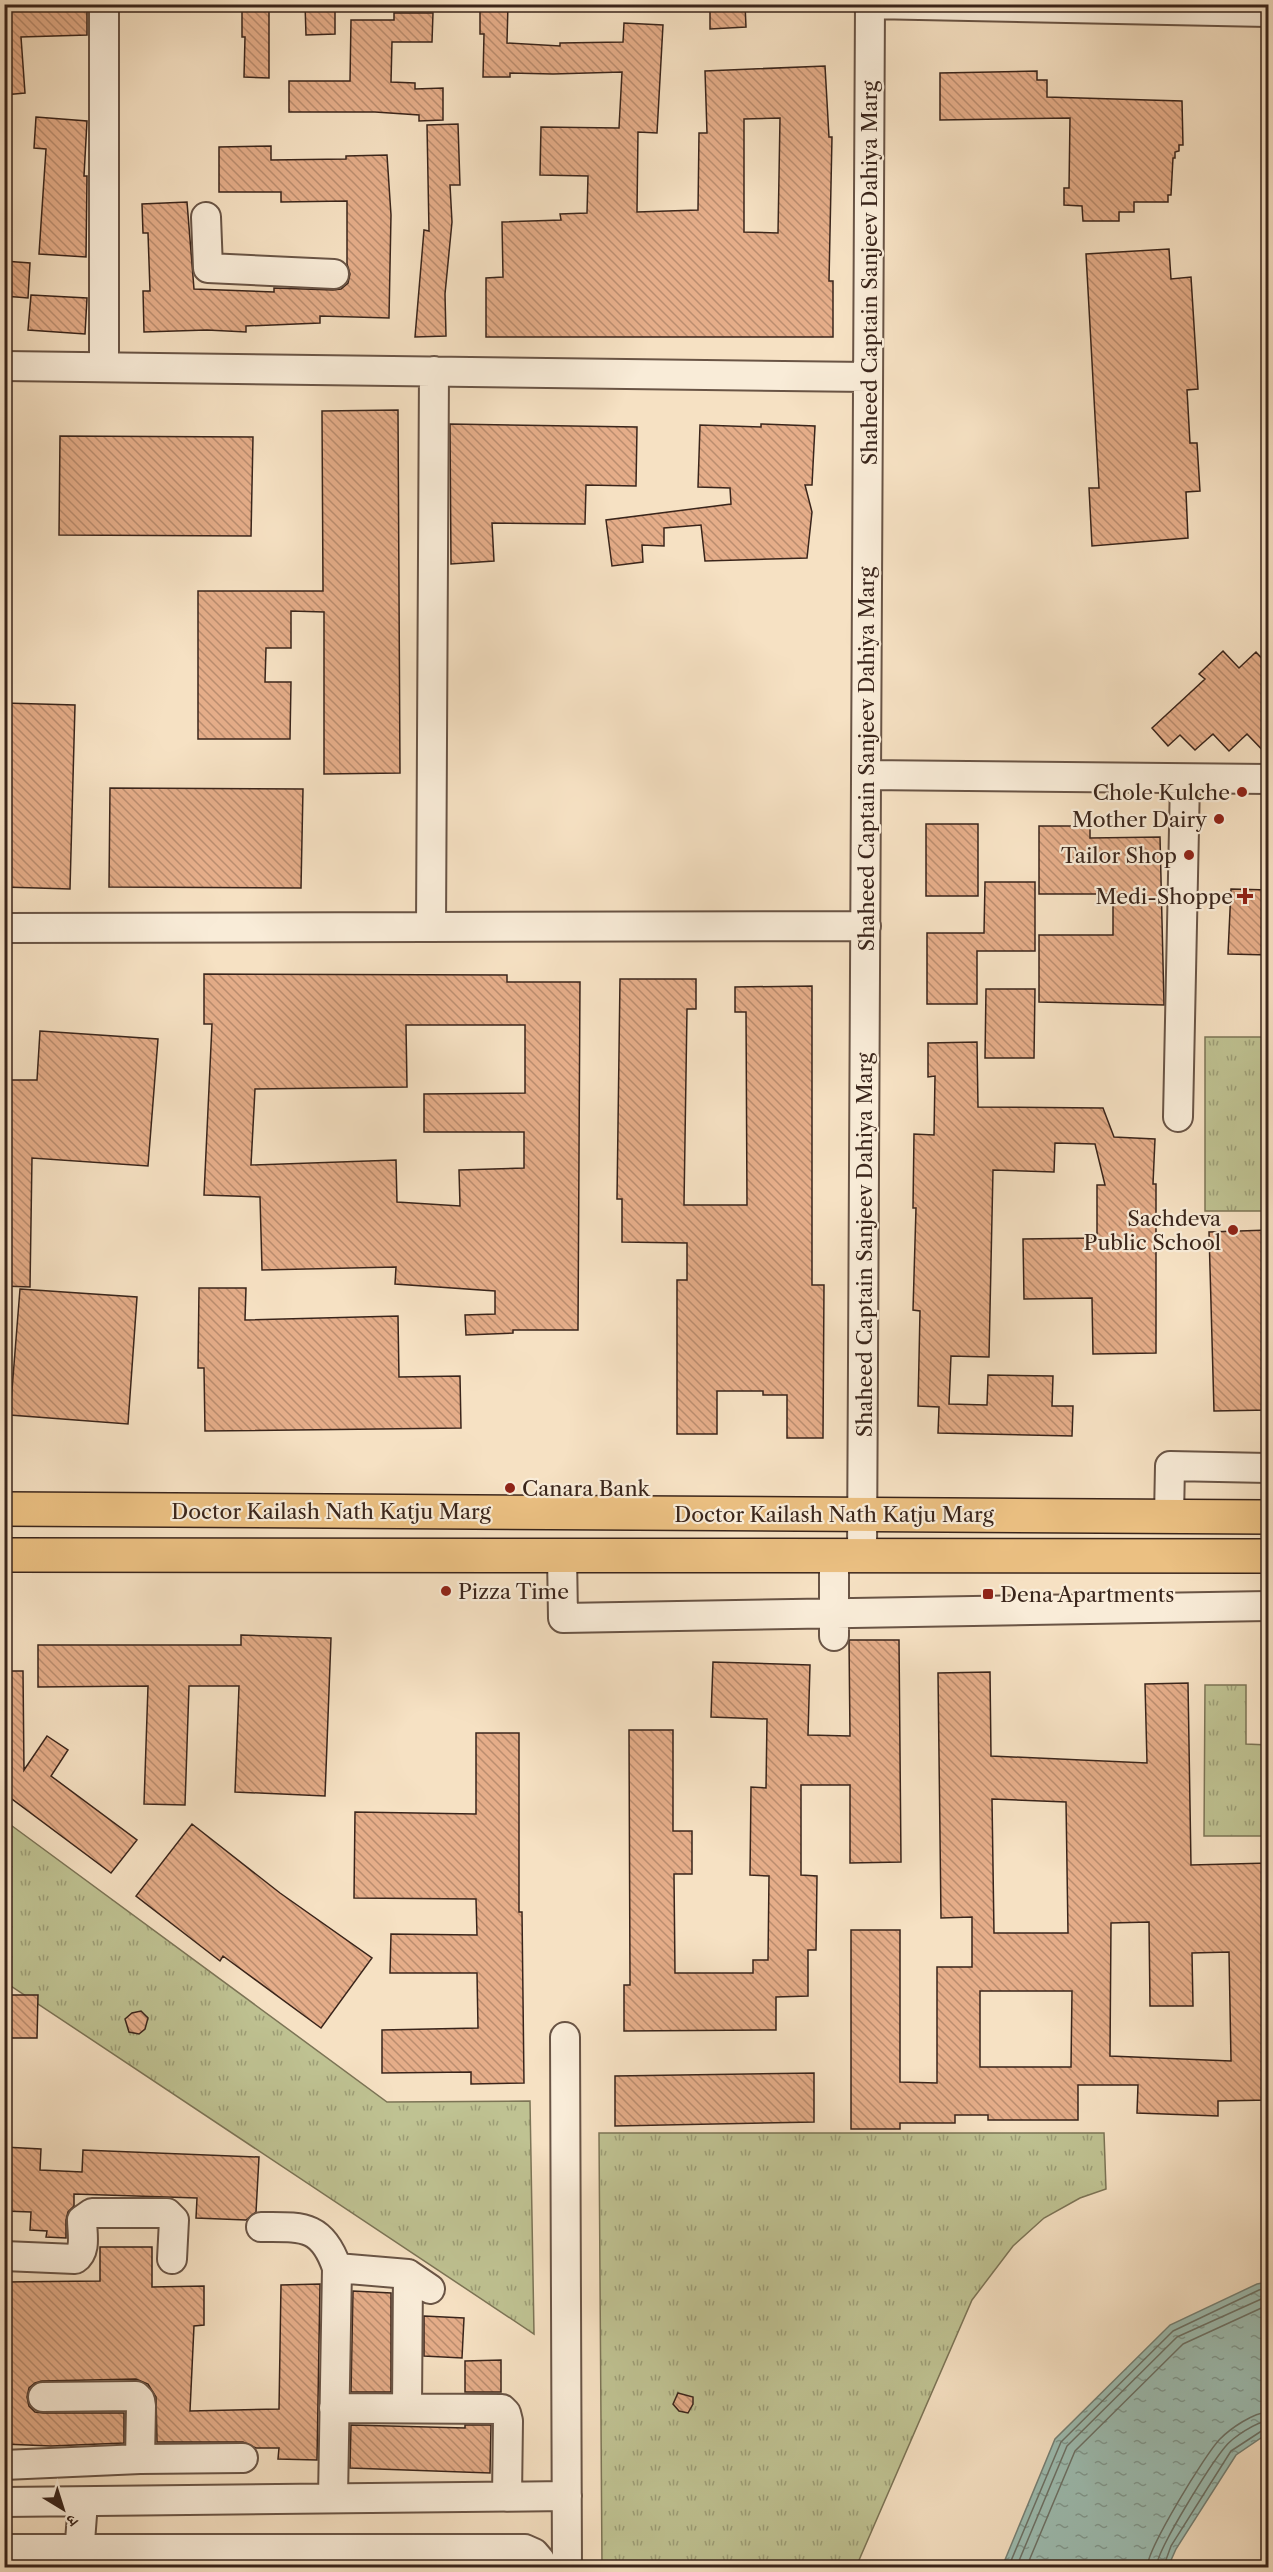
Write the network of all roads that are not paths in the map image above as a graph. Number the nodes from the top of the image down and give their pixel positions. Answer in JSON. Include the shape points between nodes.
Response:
{"nodes":[{"id":1,"x":104,"y":4,"type":"edge"},
{"id":2,"x":870,"y":4,"type":"edge"},
{"id":3,"x":1226,"y":8,"type":"edge"},
{"id":4,"x":1269,"y":12,"type":"edge"},
{"id":5,"x":206,"y":217,"type":"dead end"},
{"id":6,"x":334,"y":274,"type":"dead end"},
{"id":7,"x":4,"y":366,"type":"edge"},
{"id":8,"x":104,"y":367,"type":"junction"},
{"id":9,"x":434,"y":371,"type":"junction"},
{"id":10,"x":868,"y":377,"type":"junction"},
{"id":11,"x":866,"y":775,"type":"junction"},
{"id":12,"x":1269,"y":779,"type":"edge"},
{"id":13,"x":1185,"y":780,"type":"junction"},
{"id":14,"x":866,"y":926,"type":"junction"},
{"id":15,"x":431,"y":927,"type":"junction"},
{"id":16,"x":4,"y":928,"type":"edge"},
{"id":17,"x":1178,"y":1117,"type":"dead end"},
{"id":18,"x":1269,"y":1468,"type":"edge"},
{"id":19,"x":4,"y":1509,"type":"edge"},
{"id":20,"x":862,"y":1514,"type":"junction"},
{"id":21,"x":1169,"y":1516,"type":"junction"},
{"id":22,"x":1269,"y":1517,"type":"edge"},
{"id":23,"x":4,"y":1555,"type":"edge"},
{"id":24,"x":562,"y":1555,"type":"junction"},
{"id":25,"x":848,"y":1556,"type":"junction"},
{"id":26,"x":1269,"y":1556,"type":"edge"},
{"id":27,"x":1269,"y":1606,"type":"edge"},
{"id":28,"x":835,"y":1625,"type":"junction"},
{"id":29,"x":565,"y":2037,"type":"dead end"},
{"id":30,"x":261,"y":2227,"type":"dead end"},
{"id":31,"x":4,"y":2256,"type":"edge"},
{"id":32,"x":172,"y":2259,"type":"dead end"},
{"id":33,"x":337,"y":2268,"type":"junction"},
{"id":34,"x":43,"y":2397,"type":"dead end"},
{"id":35,"x":407,"y":2407,"type":"junction"},
{"id":36,"x":334,"y":2408,"type":"junction"},
{"id":37,"x":243,"y":2458,"type":"dead end"},
{"id":38,"x":140,"y":2459,"type":"junction"},
{"id":39,"x":4,"y":2465,"type":"edge"},
{"id":40,"x":507,"y":2496,"type":"junction"},
{"id":41,"x":567,"y":2496,"type":"junction"},
{"id":42,"x":333,"y":2498,"type":"junction"},
{"id":43,"x":4,"y":2502,"type":"edge"},
{"id":44,"x":83,"y":2502,"type":"junction"},
{"id":45,"x":4,"y":2549,"type":"edge"},
{"id":46,"x":78,"y":2558,"type":"edge"},
{"id":47,"x":193,"y":2559,"type":"edge"},
{"id":48,"x":540,"y":2568,"type":"edge"},
{"id":49,"x":567,"y":2568,"type":"edge"}],
"edges":[{"from":1,"to":8,"type":"street"},
{"from":2,"to":3,"type":"street"},
{"from":2,"to":10,"type":"street","name":"Shaheed Captain Sanjeev Dahiya Marg"},
{"from":3,"to":4,"type":"street"},
{"from":5,"to":6,"type":"street","via":[[208,268]]},
{"from":7,"to":8,"type":"street"},
{"from":8,"to":9,"type":"street"},
{"from":9,"to":10,"type":"street"},
{"from":9,"to":15,"type":"street"},
{"from":10,"to":11,"type":"street","name":"Shaheed Captain Sanjeev Dahiya Marg"},
{"from":11,"to":13,"type":"street"},
{"from":11,"to":14,"type":"street","name":"Shaheed Captain Sanjeev Dahiya Marg"},
{"from":12,"to":13,"type":"street"},
{"from":13,"to":17,"type":"street"},
{"from":14,"to":15,"type":"street"},
{"from":14,"to":20,"type":"street","name":"Shaheed Captain Sanjeev Dahiya Marg"},
{"from":15,"to":16,"type":"street"},
{"from":18,"to":21,"type":"street","via":[[1170,1466]]},
{"from":19,"to":20,"type":"main road","name":"Doctor Kailash Nath Katju Marg"},
{"from":20,"to":21,"type":"main road","name":"Doctor Kailash Nath Katju Marg"},
{"from":20,"to":25,"type":"street","name":"Shaheed Captain Sanjeev Dahiya Marg"},
{"from":21,"to":22,"type":"main road","name":"Doctor Kailash Nath Katju Marg"},
{"from":23,"to":24,"type":"main road","name":"Doctor Kailash Nath Katju Marg"},
{"from":24,"to":25,"type":"main road","name":"Doctor Kailash Nath Katju Marg"},
{"from":24,"to":28,"type":"street","via":[[563,1618]]},
{"from":25,"to":26,"type":"main road","name":"Doctor Kailash Nath Katju Marg"},
{"from":25,"to":28,"type":"street","name":"Shaheed Captain Sanjeev Dahiya Marg"},
{"from":27,"to":28,"type":"street"},
{"from":29,"to":41,"type":"street"},
{"from":30,"to":33,"type":"street","via":[[310,2230],[322,2238]]},
{"from":31,"to":32,"type":"street","via":[[75,2259],[83,2250],[82,2220],[87,2215],[167,2213],[174,2220]]},
{"from":33,"to":35,"type":"street","via":[[419,2282]]},
{"from":33,"to":36,"type":"street"},
{"from":34,"to":38,"type":"street","via":[[136,2396],[141,2406]]},
{"from":35,"to":36,"type":"street"},
{"from":35,"to":40,"type":"street","via":[[502,2409],[508,2421]]},
{"from":36,"to":42,"type":"street"},
{"from":37,"to":38,"type":"street"},
{"from":38,"to":39,"type":"street"},
{"from":40,"to":41,"type":"street"},
{"from":40,"to":42,"type":"street"},
{"from":41,"to":49,"type":"street"},
{"from":42,"to":44,"type":"street"},
{"from":43,"to":44,"type":"street"},
{"from":44,"to":46,"type":"street"},
{"from":45,"to":46,"type":"street"},
{"from":46,"to":47,"type":"street"},
{"from":47,"to":48,"type":"street","via":[[525,2549],[540,2560]]}]}
